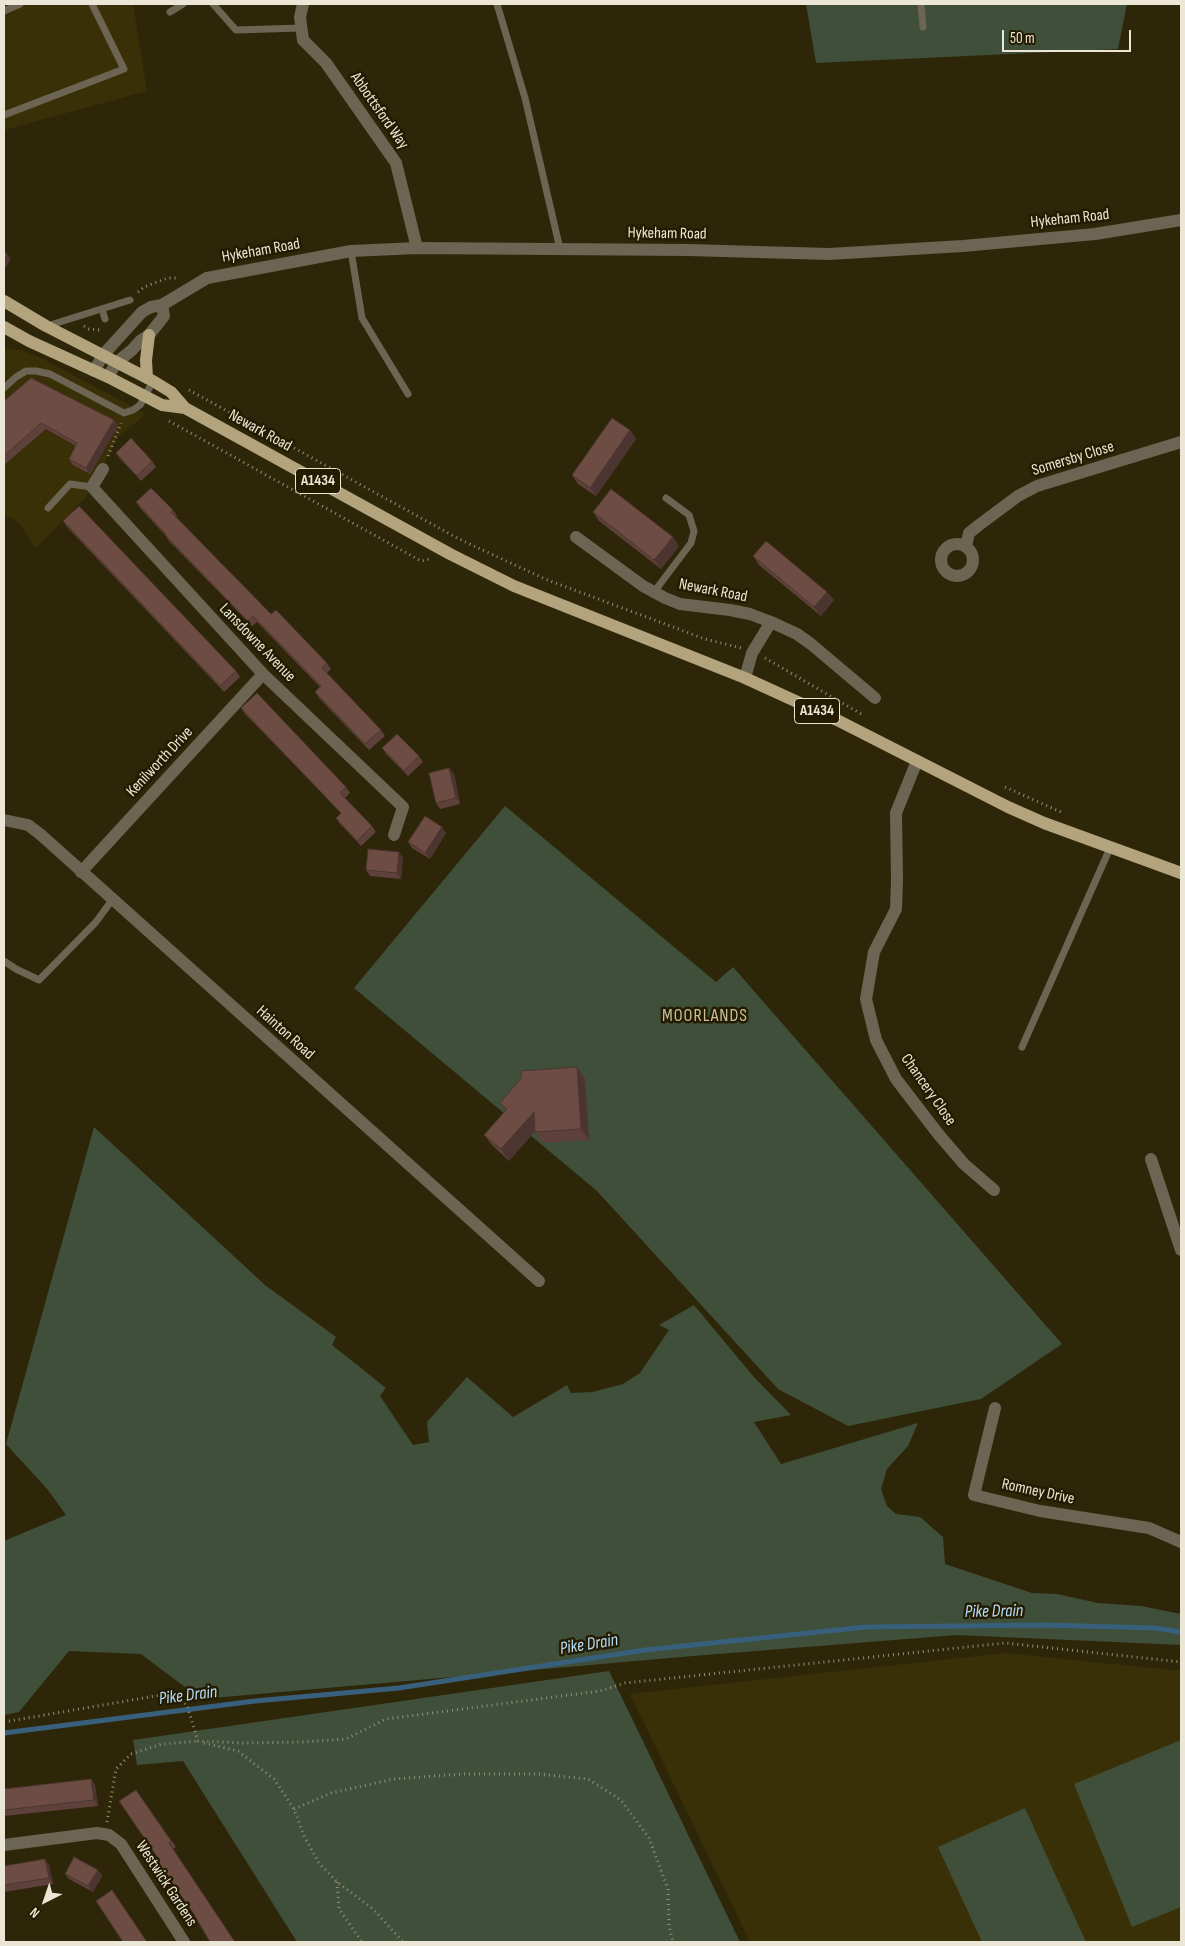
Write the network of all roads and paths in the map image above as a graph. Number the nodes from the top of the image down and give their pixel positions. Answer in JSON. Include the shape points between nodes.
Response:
{"nodes":[{"id":1,"x":20,"y":4,"type":"edge"},
{"id":2,"x":92,"y":4,"type":"edge"},
{"id":3,"x":183,"y":4,"type":"edge"},
{"id":4,"x":213,"y":4,"type":"edge"},
{"id":5,"x":303,"y":4,"type":"edge"},
{"id":6,"x":497,"y":4,"type":"edge"},
{"id":7,"x":921,"y":4,"type":"edge"},
{"id":8,"x":4,"y":11,"type":"edge"},
{"id":9,"x":170,"y":12,"type":"dead end"},
{"id":10,"x":923,"y":27,"type":"dead end"},
{"id":11,"x":302,"y":28,"type":"junction"},
{"id":12,"x":4,"y":115,"type":"edge"},
{"id":13,"x":1181,"y":220,"type":"edge"},
{"id":14,"x":417,"y":248,"type":"junction"},
{"id":15,"x":560,"y":249,"type":"junction"},
{"id":16,"x":351,"y":251,"type":"junction"},
{"id":17,"x":207,"y":278,"type":"junction"},
{"id":18,"x":130,"y":300,"type":"joint"},
{"id":19,"x":4,"y":302,"type":"edge"},
{"id":20,"x":162,"y":305,"type":"junction"},
{"id":21,"x":102,"y":309,"type":"junction"},
{"id":22,"x":105,"y":319,"type":"dead end"},
{"id":23,"x":46,"y":326,"type":"junction"},
{"id":24,"x":4,"y":327,"type":"edge"},
{"id":25,"x":149,"y":335,"type":"junction"},
{"id":26,"x":103,"y":355,"type":"junction"},
{"id":27,"x":116,"y":363,"type":"junction"},
{"id":28,"x":94,"y":370,"type":"junction"},
{"id":29,"x":108,"y":377,"type":"junction"},
{"id":30,"x":150,"y":379,"type":"junction"},
{"id":31,"x":4,"y":388,"type":"edge"},
{"id":32,"x":187,"y":389,"type":"dead end"},
{"id":33,"x":408,"y":394,"type":"dead end"},
{"id":34,"x":145,"y":396,"type":"junction"},
{"id":35,"x":186,"y":408,"type":"junction"},
{"id":36,"x":124,"y":413,"type":"junction"},
{"id":37,"x":166,"y":419,"type":"dead end"},
{"id":38,"x":1181,"y":442,"type":"edge"},
{"id":39,"x":103,"y":469,"type":"joint"},
{"id":40,"x":92,"y":487,"type":"junction"},
{"id":41,"x":666,"y":498,"type":"dead end"},
{"id":42,"x":48,"y":508,"type":"dead end"},
{"id":43,"x":576,"y":537,"type":"dead end"},
{"id":44,"x":966,"y":546,"type":"dead end"},
{"id":45,"x":421,"y":562,"type":"dead end"},
{"id":46,"x":654,"y":592,"type":"junction"},
{"id":47,"x":771,"y":622,"type":"junction"},
{"id":48,"x":740,"y":648,"type":"dead end"},
{"id":49,"x":763,"y":657,"type":"dead end"},
{"id":50,"x":262,"y":674,"type":"junction"},
{"id":51,"x":745,"y":678,"type":"junction"},
{"id":52,"x":875,"y":698,"type":"dead end"},
{"id":53,"x":871,"y":720,"type":"dead end"},
{"id":54,"x":917,"y":761,"type":"junction"},
{"id":55,"x":1004,"y":786,"type":"dead end"},
{"id":56,"x":1062,"y":812,"type":"dead end"},
{"id":57,"x":4,"y":820,"type":"edge"},
{"id":58,"x":394,"y":834,"type":"dead end"},
{"id":59,"x":1110,"y":848,"type":"junction"},
{"id":60,"x":81,"y":872,"type":"junction"},
{"id":61,"x":1181,"y":873,"type":"edge"},
{"id":62,"x":112,"y":900,"type":"junction"},
{"id":63,"x":4,"y":961,"type":"edge"},
{"id":64,"x":1022,"y":1048,"type":"dead end"},
{"id":65,"x":1151,"y":1159,"type":"dead end"},
{"id":66,"x":994,"y":1190,"type":"dead end"},
{"id":67,"x":1181,"y":1250,"type":"edge"},
{"id":68,"x":539,"y":1281,"type":"dead end"},
{"id":69,"x":995,"y":1408,"type":"dead end"},
{"id":70,"x":1181,"y":1542,"type":"edge"},
{"id":71,"x":1181,"y":1662,"type":"edge"},
{"id":72,"x":4,"y":1722,"type":"edge"},
{"id":73,"x":198,"y":1741,"type":"junction"},
{"id":74,"x":294,"y":1809,"type":"junction"},
{"id":75,"x":109,"y":1835,"type":"junction"},
{"id":76,"x":4,"y":1844,"type":"edge"},
{"id":77,"x":337,"y":1882,"type":"junction"},
{"id":78,"x":184,"y":1942,"type":"edge"},
{"id":79,"x":362,"y":1942,"type":"edge"},
{"id":80,"x":403,"y":1942,"type":"edge"},
{"id":81,"x":673,"y":1942,"type":"edge"}],
"edges":[{"from":1,"to":8,"type":"lane"},
{"from":2,"to":12,"type":"lane","via":[[124,69]]},
{"from":3,"to":9,"type":"lane"},
{"from":4,"to":11,"type":"lane","via":[[236,30]]},
{"from":5,"to":11,"type":"street","name":"Abbottsford Way"},
{"from":6,"to":15,"type":"lane","via":[[525,98]]},
{"from":7,"to":10,"type":"lane"},
{"from":11,"to":14,"type":"street","name":"Abbottsford Way","via":[[303,40],[326,63],[396,163]]},
{"from":13,"to":15,"type":"street","name":"Hykeham Road","via":[[1095,234],[829,254]]},
{"from":14,"to":15,"type":"street","name":"Hykeham Road"},
{"from":14,"to":16,"type":"street","name":"Hykeham Road"},
{"from":16,"to":17,"type":"street","name":"Hykeham Road"},
{"from":16,"to":33,"type":"lane","via":[[362,318]]},
{"from":17,"to":18,"type":"path","via":[[168,278],[144,287]]},
{"from":17,"to":20,"type":"street","name":"Hykeham Road"},
{"from":18,"to":21,"type":"lane"},
{"from":19,"to":23,"type":"main road","name":"Newark Road","number":"A1434"},
{"from":20,"to":25,"type":"street","via":[[164,316]]},
{"from":20,"to":26,"type":"street","name":"Hykeham Road","via":[[142,312]]},
{"from":21,"to":22,"type":"lane"},
{"from":21,"to":23,"type":"lane"},
{"from":23,"to":26,"type":"main road","name":"Newark Road","number":"A1434"},
{"from":24,"to":28,"type":"main road","name":"Newark Road","number":"A1434"},
{"from":25,"to":27,"type":"street"},
{"from":25,"to":30,"type":"main road","via":[[146,360]]},
{"from":26,"to":27,"type":"main road","name":"Newark Road","number":"A1434"},
{"from":26,"to":28,"type":"street","name":"Hykeham Road"},
{"from":27,"to":29,"type":"street"},
{"from":27,"to":30,"type":"main road","name":"Newark Road","number":"A1434"},
{"from":28,"to":29,"type":"main road","name":"Newark Road","number":"A1434"},
{"from":29,"to":34,"type":"main road","name":"Newark Road","number":"A1434"},
{"from":30,"to":34,"type":"lane"},
{"from":30,"to":35,"type":"main road","name":"Newark Road","number":"A1434","via":[[171,392]]},
{"from":31,"to":36,"type":"lane","via":[[26,371],[36,370],[50,374]]},
{"from":32,"to":48,"type":"path","via":[[476,548],[545,580],[705,639]]},
{"from":34,"to":35,"type":"main road","name":"Newark Road","number":"A1434","via":[[162,405]]},
{"from":34,"to":36,"type":"lane","via":[[140,404]]},
{"from":35,"to":51,"type":"main road","name":"Newark Road","number":"A1434","via":[[514,586]]},
{"from":36,"to":39,"type":"path"},
{"from":37,"to":45,"type":"path"},
{"from":38,"to":44,"type":"street","name":"Somersby Close","via":[[1037,486],[979,525],[970,533]]},
{"from":39,"to":40,"type":"street"},
{"from":40,"to":42,"type":"lane","via":[[70,484]]},
{"from":40,"to":50,"type":"street","name":"Lansdowne Avenue"},
{"from":41,"to":46,"type":"lane","via":[[689,515],[694,531],[691,543]]},
{"from":43,"to":46,"type":"street","name":"Newark Road"},
{"from":46,"to":47,"type":"street","name":"Newark Road","via":[[680,604],[730,610]]},
{"from":47,"to":51,"type":"street","via":[[752,653]]},
{"from":47,"to":52,"type":"street","name":"Newark Road","via":[[811,644]]},
{"from":49,"to":53,"type":"path"},
{"from":50,"to":58,"type":"street","name":"Lansdowne Avenue","via":[[402,807]]},
{"from":50,"to":60,"type":"street","name":"Kenilworth Drive"},
{"from":51,"to":54,"type":"main road","number":"A1434"},
{"from":54,"to":59,"type":"main road","number":"A1434","via":[[1008,807]]},
{"from":54,"to":66,"type":"street","name":"Chancery Close","via":[[896,813],[896,909],[874,952],[866,999],[876,1040],[896,1079],[939,1136]]},
{"from":55,"to":56,"type":"path"},
{"from":57,"to":60,"type":"street","name":"Hainton Road","via":[[28,825]]},
{"from":59,"to":61,"type":"main road","number":"A1434"},
{"from":59,"to":64,"type":"lane"},
{"from":60,"to":62,"type":"street","name":"Hainton Road"},
{"from":62,"to":63,"type":"lane","via":[[96,922],[40,980]]},
{"from":62,"to":68,"type":"street","name":"Hainton Road"},
{"from":65,"to":67,"type":"street"},
{"from":69,"to":70,"type":"street","name":"Romney Drive","via":[[974,1495],[1040,1511],[1149,1528]]},
{"from":71,"to":73,"type":"path","via":[[1005,1643],[625,1683],[600,1691],[386,1719],[346,1739],[243,1743]]},
{"from":72,"to":73,"type":"path","via":[[160,1695],[180,1699],[187,1704]]},
{"from":73,"to":74,"type":"path","via":[[238,1751],[274,1779]]},
{"from":73,"to":75,"type":"path","via":[[162,1744],[131,1754],[116,1769],[105,1831]]},
{"from":74,"to":77,"type":"path","via":[[319,1863]]},
{"from":74,"to":81,"type":"path","via":[[331,1793],[394,1779],[462,1774],[538,1774],[588,1779],[621,1800],[649,1838],[668,1889]]},
{"from":75,"to":76,"type":"street","via":[[97,1833]]},
{"from":75,"to":78,"type":"street","name":"Westwick Gardens","via":[[121,1844]]},
{"from":77,"to":79,"type":"path","via":[[339,1909]]},
{"from":77,"to":80,"type":"path","via":[[373,1909]]}]}
